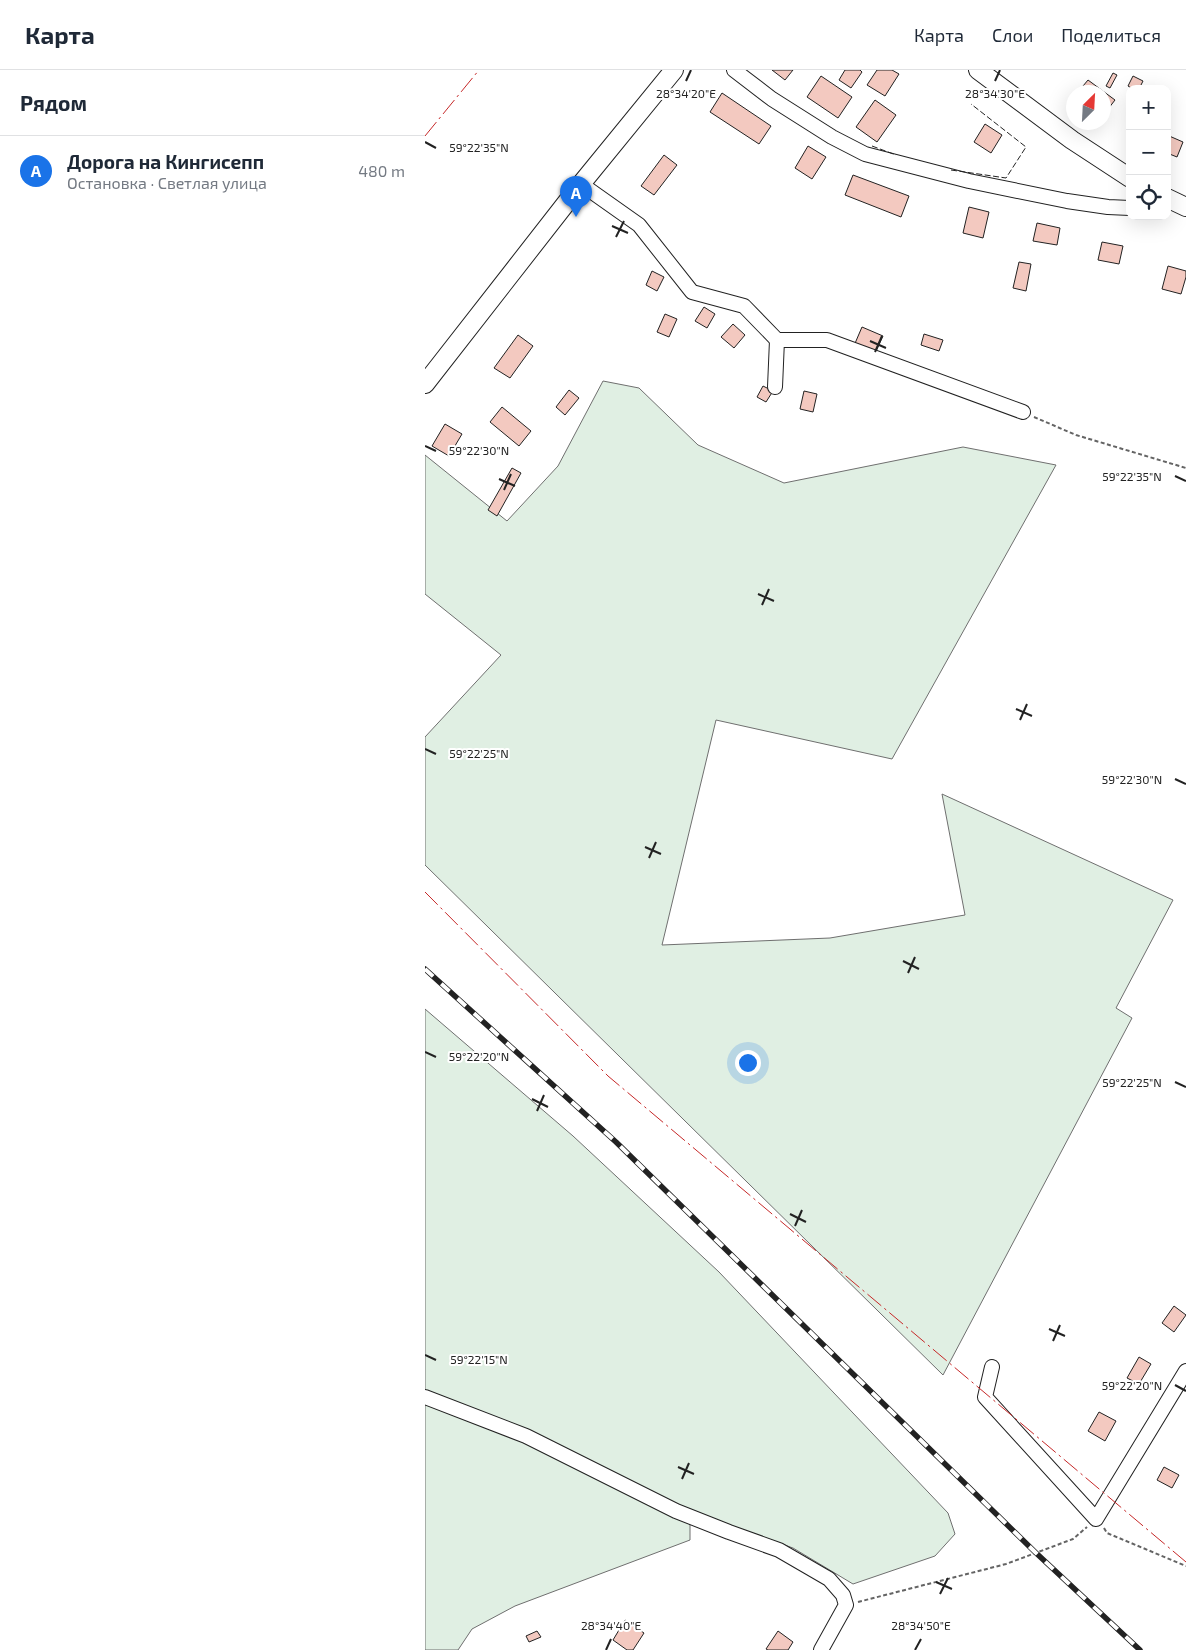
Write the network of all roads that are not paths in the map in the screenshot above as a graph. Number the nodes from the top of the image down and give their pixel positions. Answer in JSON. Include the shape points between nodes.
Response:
{"nodes":[{"id":1,"x":663,"y":70,"type":"edge"},
{"id":2,"x":674,"y":70,"type":"edge"},
{"id":3,"x":681,"y":70,"type":"edge"},
{"id":4,"x":734,"y":70,"type":"edge"},
{"id":5,"x":978,"y":70,"type":"edge"},
{"id":6,"x":646,"y":104,"type":"junction"},
{"id":7,"x":1126,"y":175,"type":"edge"},
{"id":8,"x":581,"y":184,"type":"junction"},
{"id":9,"x":1171,"y":200,"type":"edge"},
{"id":10,"x":1126,"y":208,"type":"edge"},
{"id":11,"x":1186,"y":208,"type":"edge"},
{"id":12,"x":1171,"y":209,"type":"edge"},
{"id":13,"x":777,"y":340,"type":"junction"},
{"id":14,"x":425,"y":384,"type":"edge"},
{"id":15,"x":775,"y":387,"type":"dead end"},
{"id":16,"x":1023,"y":412,"type":"road end"},
{"id":17,"x":992,"y":1367,"type":"dead end"},
{"id":18,"x":1186,"y":1370,"type":"edge"},
{"id":19,"x":425,"y":1397,"type":"edge"},
{"id":20,"x":821,"y":1650,"type":"edge"}],
"edges":[{"from":1,"to":8,"type":"main road","via":[[615,130]]},
{"from":2,"to":6,"type":"main road"},
{"from":3,"to":6,"type":"main road"},
{"from":4,"to":10,"type":"street","via":[[779,104],[865,154],[1005,189]]},
{"from":5,"to":7,"type":"main road","via":[[1072,140]]},
{"from":6,"to":8,"type":"main road"},
{"from":8,"to":13,"type":"street","via":[[639,225],[692,292],[744,306]]},
{"from":8,"to":14,"type":"main road"},
{"from":9,"to":11,"type":"main road"},
{"from":11,"to":12,"type":"street"},
{"from":13,"to":15,"type":"street"},
{"from":13,"to":16,"type":"street","via":[[827,340]]},
{"from":17,"to":18,"type":"street","via":[[985,1397],[1097,1519]]},
{"from":19,"to":20,"type":"street","via":[[526,1436],[676,1511],[779,1550],[829,1578],[843,1595],[846,1605]]}]}
